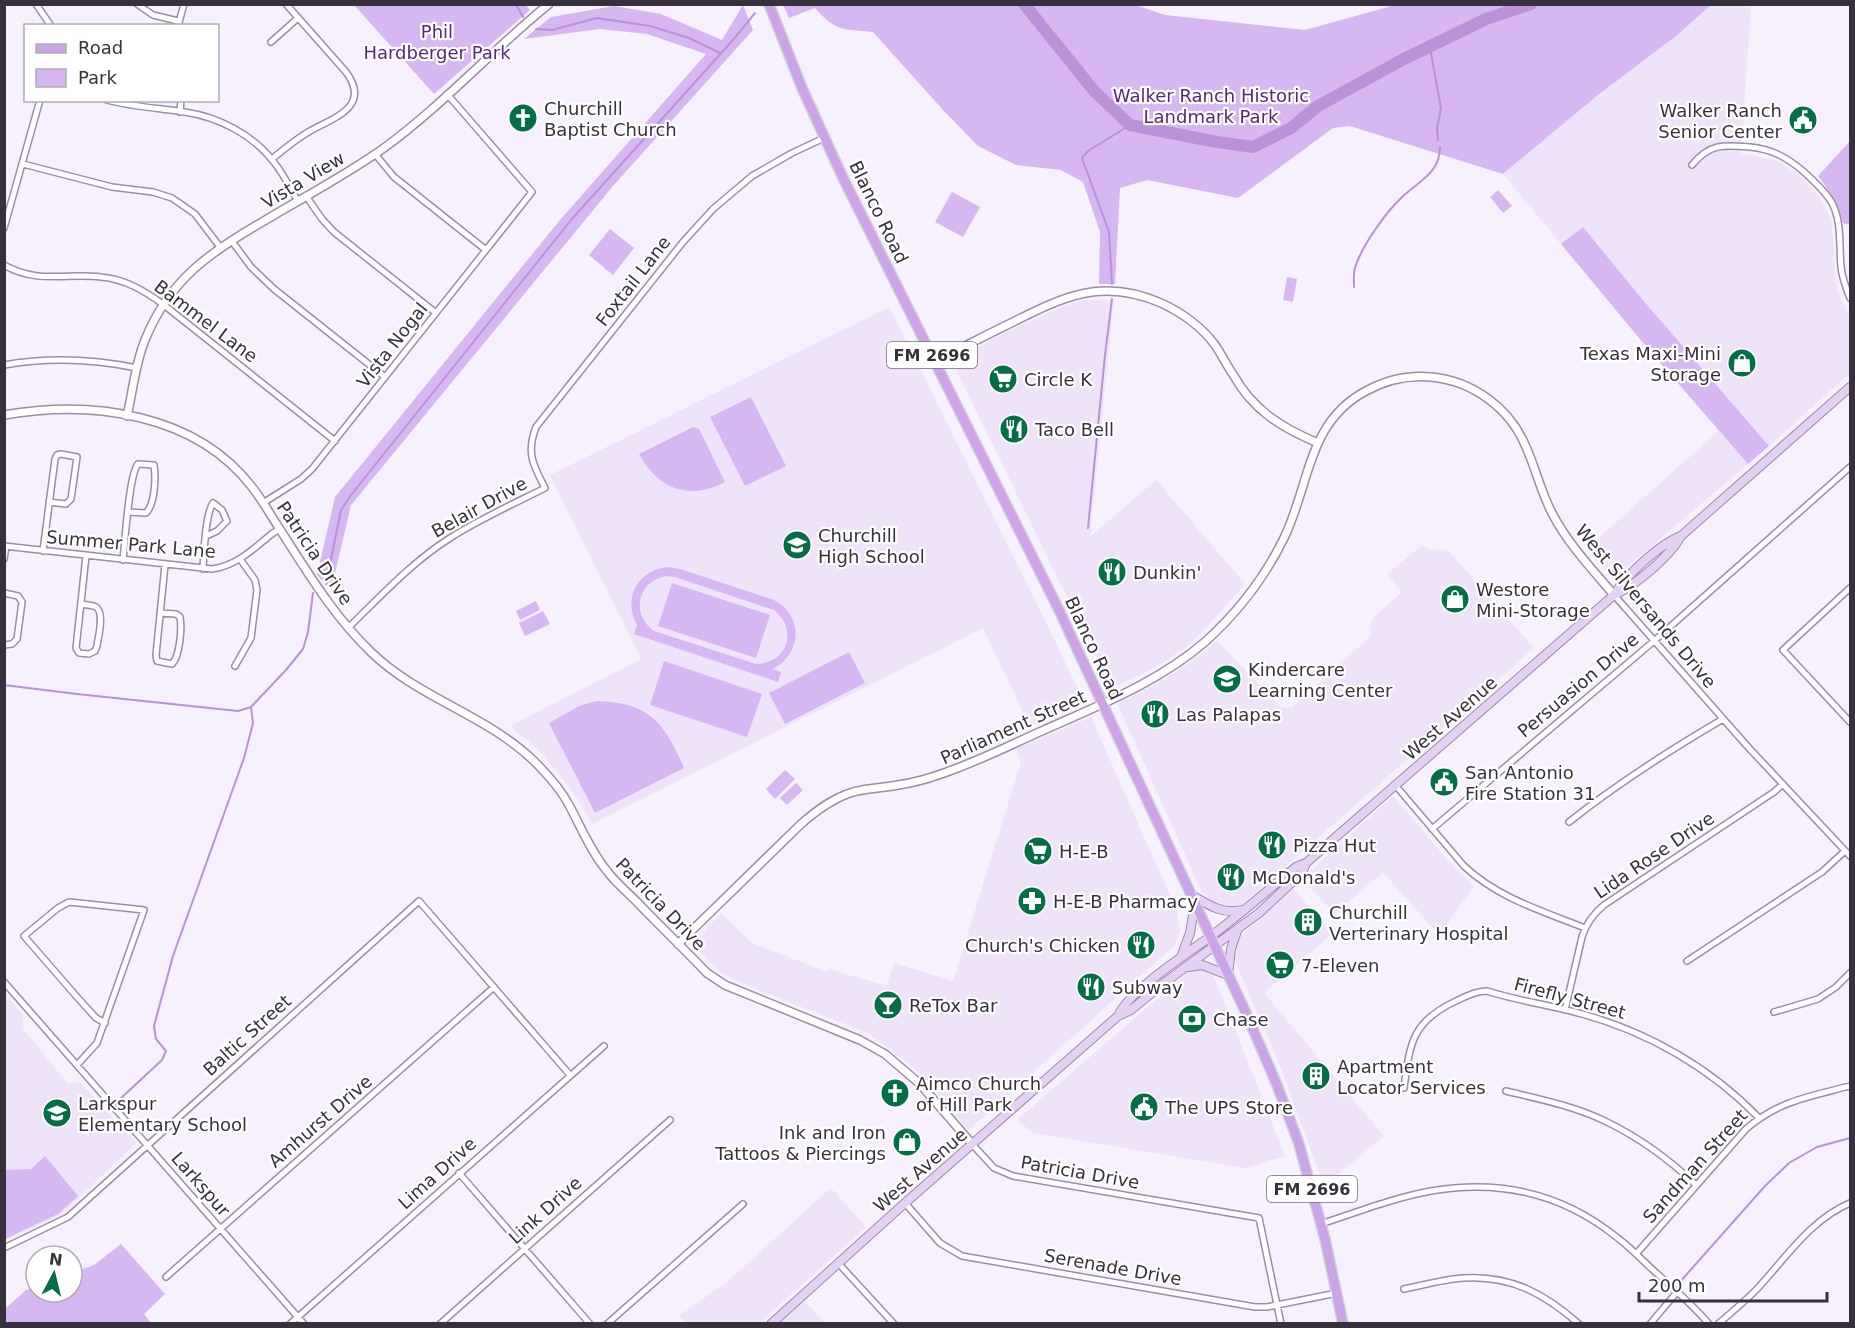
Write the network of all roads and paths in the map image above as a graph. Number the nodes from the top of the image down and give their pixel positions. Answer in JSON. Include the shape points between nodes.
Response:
{"nodes":[{"id":1,"x":36,"y":4,"type":"edge"},
{"id":2,"x":137,"y":4,"type":"edge"},
{"id":3,"x":184,"y":4,"type":"edge"},
{"id":4,"x":286,"y":4,"type":"edge"},
{"id":5,"x":549,"y":4,"type":"edge"},
{"id":6,"x":769,"y":4,"type":"edge"},
{"id":7,"x":298,"y":18,"type":"junction"},
{"id":8,"x":178,"y":23,"type":"edge"},
{"id":9,"x":50,"y":24,"type":"edge"},
{"id":10,"x":271,"y":42,"type":"dead end"},
{"id":11,"x":447,"y":94,"type":"junction"},
{"id":12,"x":39,"y":102,"type":"edge"},
{"id":13,"x":115,"y":102,"type":"edge"},
{"id":14,"x":181,"y":102,"type":"edge"},
{"id":15,"x":180,"y":112,"type":"junction"},
{"id":16,"x":824,"y":138,"type":"junction"},
{"id":17,"x":375,"y":154,"type":"junction"},
{"id":18,"x":272,"y":159,"type":"junction"},
{"id":19,"x":23,"y":164,"type":"junction"},
{"id":20,"x":1692,"y":165,"type":"dead end"},
{"id":21,"x":306,"y":196,"type":"junction"},
{"id":22,"x":297,"y":200,"type":"junction"},
{"id":23,"x":4,"y":228,"type":"edge"},
{"id":24,"x":231,"y":240,"type":"junction"},
{"id":25,"x":220,"y":247,"type":"junction"},
{"id":26,"x":486,"y":250,"type":"junction"},
{"id":27,"x":4,"y":265,"type":"edge"},
{"id":28,"x":1851,"y":298,"type":"edge"},
{"id":29,"x":164,"y":305,"type":"junction"},
{"id":30,"x":436,"y":313,"type":"junction"},
{"id":31,"x":935,"y":361,"type":"junction"},
{"id":32,"x":4,"y":364,"type":"edge"},
{"id":33,"x":137,"y":368,"type":"junction"},
{"id":34,"x":385,"y":377,"type":"junction"},
{"id":35,"x":1851,"y":387,"type":"edge"},
{"id":36,"x":4,"y":415,"type":"edge"},
{"id":37,"x":127,"y":416,"type":"junction"},
{"id":38,"x":335,"y":441,"type":"junction"},
{"id":39,"x":1318,"y":443,"type":"junction"},
{"id":40,"x":1851,"y":467,"type":"edge"},
{"id":41,"x":545,"y":488,"type":"joint"},
{"id":42,"x":49,"y":502,"type":"junction"},
{"id":43,"x":263,"y":503,"type":"junction"},
{"id":44,"x":128,"y":512,"type":"junction"},
{"id":45,"x":280,"y":530,"type":"junction"},
{"id":46,"x":206,"y":536,"type":"junction"},
{"id":47,"x":5,"y":546,"type":"edge"},
{"id":48,"x":43,"y":551,"type":"junction"},
{"id":49,"x":86,"y":555,"type":"junction"},
{"id":50,"x":4,"y":559,"type":"edge"},
{"id":51,"x":240,"y":559,"type":"junction"},
{"id":52,"x":123,"y":560,"type":"junction"},
{"id":53,"x":165,"y":565,"type":"junction"},
{"id":54,"x":202,"y":569,"type":"junction"},
{"id":55,"x":1851,"y":588,"type":"edge"},
{"id":56,"x":4,"y":593,"type":"edge"},
{"id":57,"x":1614,"y":595,"type":"junction"},
{"id":58,"x":81,"y":604,"type":"junction"},
{"id":59,"x":160,"y":613,"type":"junction"},
{"id":60,"x":349,"y":627,"type":"junction"},
{"id":61,"x":1654,"y":641,"type":"junction"},
{"id":62,"x":4,"y":645,"type":"edge"},
{"id":63,"x":235,"y":666,"type":"dead end"},
{"id":64,"x":1103,"y":704,"type":"junction"},
{"id":65,"x":1724,"y":719,"type":"junction"},
{"id":66,"x":1851,"y":722,"type":"edge"},
{"id":67,"x":1783,"y":784,"type":"junction"},
{"id":68,"x":1396,"y":786,"type":"junction"},
{"id":69,"x":1569,"y":822,"type":"dead end"},
{"id":70,"x":1432,"y":829,"type":"junction"},
{"id":71,"x":1845,"y":851,"type":"junction"},
{"id":72,"x":1851,"y":856,"type":"edge"},
{"id":73,"x":1306,"y":863,"type":"junction"},
{"id":74,"x":1191,"y":894,"type":"junction"},
{"id":75,"x":1195,"y":903,"type":"junction"},
{"id":76,"x":1247,"y":909,"type":"junction"},
{"id":77,"x":1585,"y":928,"type":"junction"},
{"id":78,"x":1238,"y":930,"type":"junction"},
{"id":79,"x":1210,"y":937,"type":"junction"},
{"id":80,"x":678,"y":944,"type":"junction"},
{"id":81,"x":1214,"y":946,"type":"junction"},
{"id":82,"x":1180,"y":958,"type":"junction"},
{"id":83,"x":1687,"y":962,"type":"dead end"},
{"id":84,"x":1185,"y":968,"type":"junction"},
{"id":85,"x":1851,"y":973,"type":"edge"},
{"id":86,"x":1228,"y":975,"type":"junction"},
{"id":87,"x":4,"y":982,"type":"edge"},
{"id":88,"x":494,"y":987,"type":"junction"},
{"id":89,"x":1565,"y":1010,"type":"junction"},
{"id":90,"x":1774,"y":1012,"type":"dead end"},
{"id":91,"x":1118,"y":1016,"type":"junction"},
{"id":92,"x":105,"y":1023,"type":"junction"},
{"id":93,"x":604,"y":1046,"type":"dead end"},
{"id":94,"x":76,"y":1065,"type":"junction"},
{"id":95,"x":570,"y":1075,"type":"junction"},
{"id":96,"x":1851,"y":1086,"type":"edge"},
{"id":97,"x":1404,"y":1088,"type":"dead end"},
{"id":98,"x":1506,"y":1091,"type":"dead end"},
{"id":99,"x":1759,"y":1118,"type":"junction"},
{"id":100,"x":670,"y":1120,"type":"dead end"},
{"id":101,"x":972,"y":1144,"type":"junction"},
{"id":102,"x":147,"y":1145,"type":"junction"},
{"id":103,"x":459,"y":1173,"type":"junction"},
{"id":104,"x":1696,"y":1185,"type":"junction"},
{"id":105,"x":905,"y":1203,"type":"junction"},
{"id":106,"x":1851,"y":1203,"type":"edge"},
{"id":107,"x":743,"y":1204,"type":"dead end"},
{"id":108,"x":1321,"y":1224,"type":"junction"},
{"id":109,"x":221,"y":1229,"type":"junction"},
{"id":110,"x":4,"y":1248,"type":"edge"},
{"id":111,"x":524,"y":1249,"type":"junction"},
{"id":112,"x":1636,"y":1254,"type":"junction"},
{"id":113,"x":839,"y":1264,"type":"junction"},
{"id":114,"x":166,"y":1277,"type":"dead end"},
{"id":115,"x":1404,"y":1289,"type":"dead end"},
{"id":116,"x":1677,"y":1292,"type":"junction"},
{"id":117,"x":1337,"y":1293,"type":"junction"},
{"id":118,"x":1278,"y":1304,"type":"junction"},
{"id":119,"x":298,"y":1317,"type":"junction"},
{"id":120,"x":290,"y":1323,"type":"edge"},
{"id":121,"x":304,"y":1323,"type":"edge"},
{"id":122,"x":440,"y":1323,"type":"edge"},
{"id":123,"x":590,"y":1323,"type":"edge"},
{"id":124,"x":607,"y":1323,"type":"edge"},
{"id":125,"x":771,"y":1323,"type":"edge"},
{"id":126,"x":894,"y":1323,"type":"edge"},
{"id":127,"x":1281,"y":1323,"type":"edge"},
{"id":128,"x":1343,"y":1323,"type":"edge"},
{"id":129,"x":1579,"y":1323,"type":"edge"},
{"id":130,"x":1650,"y":1323,"type":"edge"},
{"id":131,"x":1709,"y":1323,"type":"edge"},
{"id":132,"x":1718,"y":1323,"type":"edge"}],
"edges":[{"from":1,"to":9,"type":"street"},
{"from":2,"to":8,"type":"street","via":[[153,15]]},
{"from":3,"to":8,"type":"street"},
{"from":4,"to":7,"type":"street"},
{"from":5,"to":11,"type":"street","name":"Vista View"},
{"from":6,"to":16,"type":"main road","name":"Blanco Road","number":"FM 2696"},
{"from":7,"to":10,"type":"street"},
{"from":7,"to":18,"type":"street","via":[[349,76],[353,102],[342,115],[309,132]]},
{"from":11,"to":17,"type":"street","name":"Vista View"},
{"from":11,"to":26,"type":"street","name":"Vista Nogal","via":[[532,192]]},
{"from":12,"to":19,"type":"street"},
{"from":13,"to":15,"type":"street"},
{"from":14,"to":15,"type":"street"},
{"from":15,"to":18,"type":"street","via":[[229,126]]},
{"from":16,"to":31,"type":"main road","name":"Blanco Road","number":"FM 2696"},
{"from":16,"to":41,"type":"street","name":"Foxtail Lane","via":[[770,164],[738,186],[676,251],[536,427],[531,442],[532,460]]},
{"from":17,"to":21,"type":"street","name":"Vista View"},
{"from":17,"to":26,"type":"street","via":[[394,177]]},
{"from":18,"to":22,"type":"street"},
{"from":19,"to":23,"type":"street"},
{"from":19,"to":25,"type":"street","via":[[172,198],[195,214]]},
{"from":20,"to":28,"type":"street","via":[[1700,155],[1723,145],[1776,153],[1798,167],[1817,184],[1835,210],[1841,268]]},
{"from":21,"to":22,"type":"street","name":"Vista View"},
{"from":21,"to":30,"type":"street","via":[[341,238]]},
{"from":22,"to":24,"type":"street","name":"Vista View"},
{"from":24,"to":25,"type":"street","name":"Vista View"},
{"from":24,"to":34,"type":"street","via":[[274,289]]},
{"from":25,"to":29,"type":"street","name":"Vista View","via":[[190,272]]},
{"from":26,"to":30,"type":"street","name":"Vista Nogal"},
{"from":27,"to":29,"type":"street","name":"Bammel Lane","via":[[34,276],[112,278],[134,286]]},
{"from":29,"to":33,"type":"street","name":"Vista View","via":[[145,340]]},
{"from":29,"to":38,"type":"street","name":"Bammel Lane"},
{"from":30,"to":34,"type":"street","name":"Vista Nogal"},
{"from":31,"to":39,"type":"street","via":[[1065,297],[1124,292],[1161,303],[1193,322],[1214,343],[1245,393],[1262,412],[1284,428]]},
{"from":31,"to":64,"type":"main road","name":"Blanco Road","number":"FM 2696"},
{"from":32,"to":33,"type":"street","via":[[90,360]]},
{"from":33,"to":37,"type":"street","name":"Vista View"},
{"from":34,"to":38,"type":"street","name":"Vista Nogal"},
{"from":35,"to":57,"type":"main road","name":"West Avenue","via":[[1681,536],[1662,547],[1622,582]]},
{"from":36,"to":37,"type":"street","name":"Patricia Drive","via":[[59,408]]},
{"from":37,"to":43,"type":"street","name":"Patricia Drive","via":[[178,429],[212,448],[241,473]]},
{"from":38,"to":43,"type":"street","name":"Vista Nogal","via":[[301,479]]},
{"from":39,"to":57,"type":"street","name":"West Silversands Drive","via":[[1343,407],[1384,383],[1431,377],[1477,391],[1513,422],[1552,514]]},
{"from":39,"to":64,"type":"street","name":"Parliament Street","via":[[1285,537],[1242,602],[1185,657],[1153,679]]},
{"from":40,"to":61,"type":"street","name":"Persuasion Drive"},
{"from":41,"to":60,"type":"street","name":"Belair Drive","via":[[443,542],[403,574]]},
{"from":42,"to":42,"type":"street","via":[[57,455],[77,457],[71,499],[66,504]]},
{"from":42,"to":48,"type":"street"},
{"from":43,"to":45,"type":"street","name":"Patricia Drive"},
{"from":44,"to":44,"type":"street","via":[[146,513],[150,509],[154,465],[135,466]]},
{"from":44,"to":52,"type":"street"},
{"from":45,"to":51,"type":"street","name":"Summer Park Lane"},
{"from":45,"to":60,"type":"street","name":"Patricia Drive"},
{"from":46,"to":46,"type":"street","via":[[209,513],[213,503],[227,521]]},
{"from":46,"to":54,"type":"street"},
{"from":47,"to":48,"type":"street","name":"Summer Park Lane"},
{"from":47,"to":50,"type":"street"},
{"from":48,"to":49,"type":"street","name":"Summer Park Lane"},
{"from":49,"to":52,"type":"street","name":"Summer Park Lane"},
{"from":49,"to":58,"type":"street"},
{"from":51,"to":54,"type":"street","name":"Summer Park Lane","via":[[222,568]]},
{"from":51,"to":63,"type":"street","via":[[255,580],[257,590],[252,638]]},
{"from":52,"to":53,"type":"street","name":"Summer Park Lane"},
{"from":53,"to":54,"type":"street","name":"Summer Park Lane"},
{"from":53,"to":59,"type":"street"},
{"from":55,"to":66,"type":"street","via":[[1782,650]]},
{"from":56,"to":62,"type":"street","via":[[18,596],[22,602],[17,639]]},
{"from":57,"to":61,"type":"street","name":"West Silversands Drive"},
{"from":57,"to":68,"type":"main road","name":"West Avenue"},
{"from":58,"to":58,"type":"street","via":[[76,648],[79,653],[89,654],[97,646],[100,613],[93,606]]},
{"from":59,"to":59,"type":"street","via":[[180,617],[177,656],[172,663],[160,663],[156,658]]},
{"from":60,"to":80,"type":"street","name":"Patricia Drive","via":[[371,652],[401,676],[497,730],[534,761],[568,802],[606,871]]},
{"from":61,"to":65,"type":"street","name":"West Silversands Drive"},
{"from":61,"to":70,"type":"street","name":"Persuasion Drive"},
{"from":64,"to":74,"type":"main road","name":"Blanco Road","number":"FM 2696"},
{"from":64,"to":80,"type":"street","name":"Parliament Street","via":[[942,774],[854,792],[830,802],[801,824]]},
{"from":65,"to":67,"type":"street","name":"West Silversands Drive"},
{"from":65,"to":69,"type":"street"},
{"from":67,"to":71,"type":"street","name":"West Silversands Drive"},
{"from":67,"to":77,"type":"street","name":"Lida Rose Drive","via":[[1604,905]]},
{"from":68,"to":70,"type":"street"},
{"from":68,"to":73,"type":"main road","name":"West Avenue"},
{"from":70,"to":77,"type":"street","via":[[1464,866],[1488,886]]},
{"from":71,"to":72,"type":"street","name":"West Silversands Drive"},
{"from":71,"to":83,"type":"street","via":[[1822,872]]},
{"from":73,"to":76,"type":"main road","name":"West Avenue"},
{"from":73,"to":78,"type":"main road","name":"West Avenue","via":[[1302,873]]},
{"from":74,"to":75,"type":"main road","name":"Blanco Road","number":"FM 2696"},
{"from":74,"to":76,"type":"main road","via":[[1221,910]]},
{"from":75,"to":79,"type":"main road","name":"Blanco Road","number":"FM 2696"},
{"from":75,"to":82,"type":"main road","via":[[1190,933]]},
{"from":76,"to":79,"type":"main road","name":"West Avenue"},
{"from":77,"to":89,"type":"street","name":"Lida Rose Drive"},
{"from":78,"to":81,"type":"main road","name":"West Avenue"},
{"from":78,"to":86,"type":"main road"},
{"from":79,"to":81,"type":"main road","name":"Blanco Road","number":"FM 2696"},
{"from":79,"to":82,"type":"main road","name":"West Avenue"},
{"from":80,"to":101,"type":"street","name":"Patricia Drive","via":[[724,986],[860,1040],[885,1054],[920,1084]]},
{"from":81,"to":84,"type":"main road","name":"West Avenue"},
{"from":81,"to":86,"type":"main road","name":"Blanco Road","number":"FM 2696"},
{"from":82,"to":91,"type":"main road","name":"West Avenue","via":[[1122,1006]]},
{"from":84,"to":86,"type":"main road","via":[[1202,965]]},
{"from":84,"to":91,"type":"main road","name":"West Avenue"},
{"from":85,"to":90,"type":"street","via":[[1818,999]]},
{"from":86,"to":108,"type":"main road","name":"Blanco Road","number":"FM 2696","via":[[1289,1116]]},
{"from":87,"to":94,"type":"street","name":"Larkspur"},
{"from":88,"to":95,"type":"street"},
{"from":88,"to":102,"type":"street","name":"Baltic Street","via":[[419,901]]},
{"from":88,"to":109,"type":"street","name":"Amhurst Drive"},
{"from":89,"to":97,"type":"street","name":"Firefly Street","via":[[1488,992],[1474,993],[1443,1007],[1426,1020],[1414,1037]]},
{"from":89,"to":99,"type":"street","name":"Firefly Street","via":[[1596,1017],[1671,1050],[1698,1066]]},
{"from":91,"to":101,"type":"main road","name":"West Avenue"},
{"from":92,"to":92,"type":"street","via":[[144,910],[69,903],[24,936],[96,1018]]},
{"from":92,"to":94,"type":"street","via":[[97,1043]]},
{"from":93,"to":95,"type":"street","name":"Lima Drive"},
{"from":94,"to":102,"type":"street","name":"Larkspur"},
{"from":95,"to":103,"type":"street","name":"Lima Drive"},
{"from":96,"to":99,"type":"street","name":"Sandman Street","via":[[1783,1104]]},
{"from":98,"to":104,"type":"street","via":[[1603,1120],[1644,1143]]},
{"from":99,"to":104,"type":"street","name":"Sandman Street"},
{"from":100,"to":111,"type":"street","name":"Link Drive"},
{"from":101,"to":105,"type":"main road","name":"West Avenue"},
{"from":101,"to":118,"type":"street","name":"Patricia Drive","via":[[994,1168],[1013,1176],[1259,1218]]},
{"from":102,"to":109,"type":"street","name":"Larkspur"},
{"from":102,"to":110,"type":"street","name":"Baltic Street","via":[[68,1217]]},
{"from":103,"to":111,"type":"street"},
{"from":103,"to":119,"type":"street","name":"Lima Drive"},
{"from":104,"to":112,"type":"street","name":"Sandman Street"},
{"from":105,"to":113,"type":"main road","name":"West Avenue"},
{"from":105,"to":118,"type":"street","name":"Serenade Drive","via":[[940,1243],[962,1256],[1255,1307]]},
{"from":106,"to":132,"type":"street","via":[[1814,1225],[1757,1289]]},
{"from":107,"to":124,"type":"street"},
{"from":108,"to":112,"type":"street","via":[[1430,1191],[1473,1186],[1498,1188],[1534,1193],[1565,1205],[1619,1238]]},
{"from":108,"to":117,"type":"main road","name":"Blanco Road","number":"FM 2696"},
{"from":109,"to":114,"type":"street","name":"Amhurst Drive"},
{"from":109,"to":119,"type":"street","name":"Larkspur"},
{"from":111,"to":122,"type":"street","name":"Link Drive"},
{"from":111,"to":123,"type":"street"},
{"from":112,"to":116,"type":"street"},
{"from":113,"to":125,"type":"main road","name":"West Avenue"},
{"from":113,"to":126,"type":"street"},
{"from":115,"to":129,"type":"street","via":[[1462,1278],[1508,1282],[1545,1297]]},
{"from":116,"to":130,"type":"street"},
{"from":116,"to":131,"type":"street"},
{"from":117,"to":118,"type":"street","name":"Serenade Drive"},
{"from":117,"to":128,"type":"main road","name":"Blanco Road","number":"FM 2696"},
{"from":118,"to":127,"type":"street"},
{"from":119,"to":120,"type":"street","name":"Lima Drive"},
{"from":119,"to":121,"type":"street","name":"Larkspur"}]}
